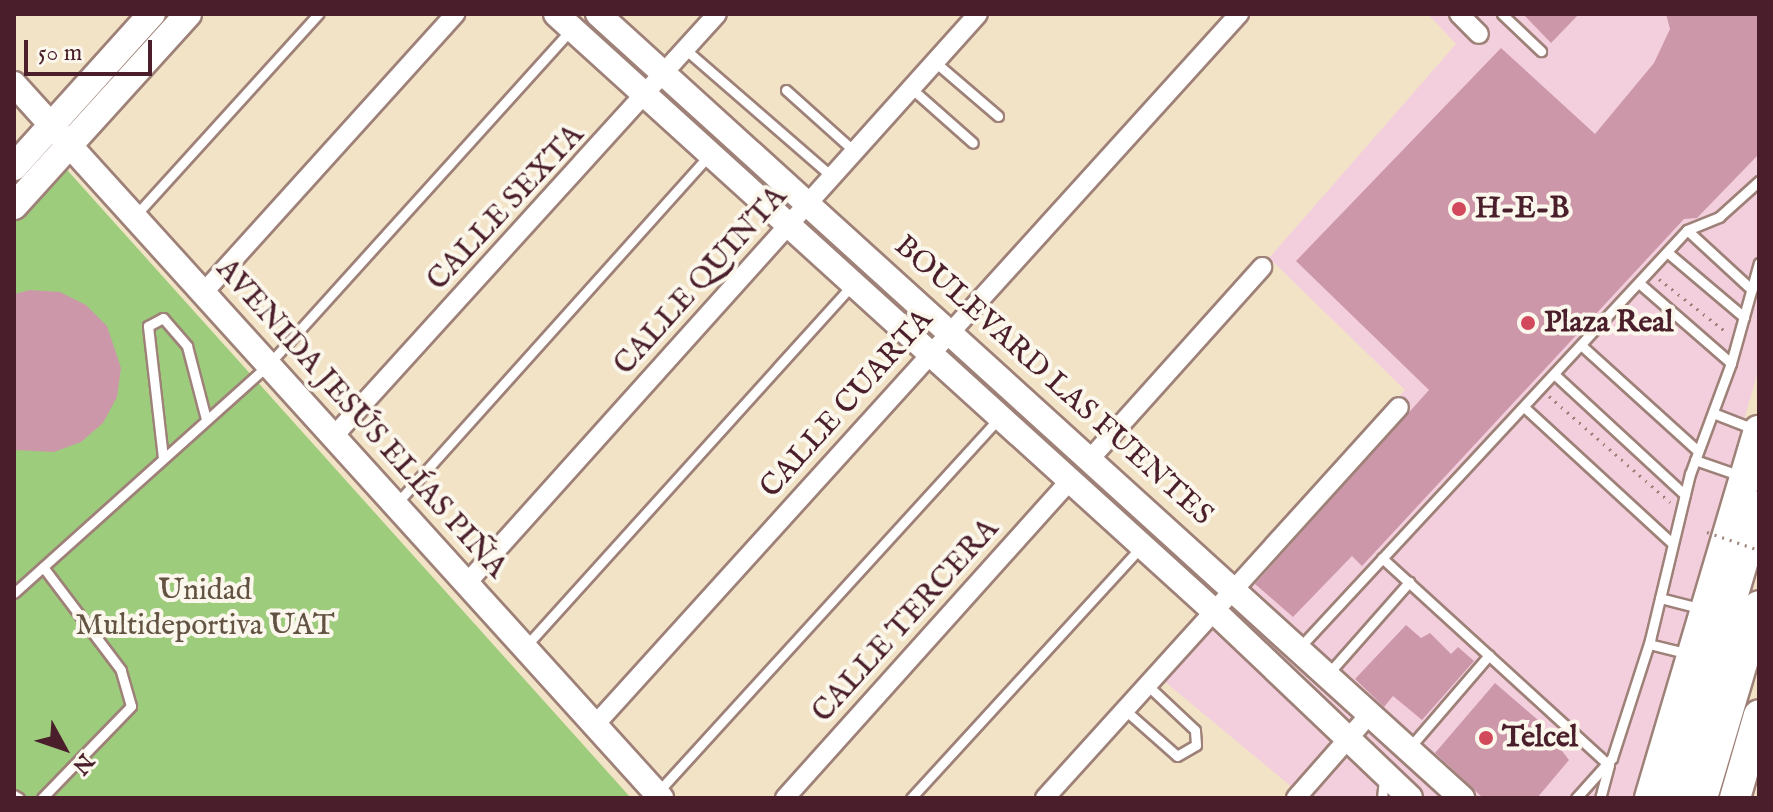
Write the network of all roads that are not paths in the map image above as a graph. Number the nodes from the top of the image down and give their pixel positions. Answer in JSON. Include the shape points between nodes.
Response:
{"nodes":[{"id":1,"x":152,"y":14,"type":"edge"},
{"id":2,"x":188,"y":14,"type":"edge"},
{"id":3,"x":318,"y":14,"type":"edge"},
{"id":4,"x":455,"y":14,"type":"edge"},
{"id":5,"x":598,"y":14,"type":"edge"},
{"id":6,"x":717,"y":14,"type":"edge"},
{"id":7,"x":978,"y":14,"type":"edge"},
{"id":8,"x":1239,"y":14,"type":"edge"},
{"id":9,"x":1459,"y":14,"type":"edge"},
{"id":10,"x":1502,"y":14,"type":"edge"},
{"id":11,"x":564,"y":21,"type":"edge"},
{"id":12,"x":1479,"y":34,"type":"dead end"},
{"id":13,"x":685,"y":49,"type":"junction"},
{"id":14,"x":1541,"y":51,"type":"dead end"},
{"id":15,"x":935,"y":62,"type":"junction"},
{"id":16,"x":663,"y":72,"type":"junction"},
{"id":17,"x":14,"y":84,"type":"edge"},
{"id":18,"x":912,"y":89,"type":"junction"},
{"id":19,"x":786,"y":90,"type":"dead end"},
{"id":20,"x":646,"y":94,"type":"junction"},
{"id":21,"x":998,"y":116,"type":"dead end"},
{"id":22,"x":52,"y":125,"type":"junction"},
{"id":23,"x":71,"y":143,"type":"junction"},
{"id":24,"x":973,"y":143,"type":"dead end"},
{"id":25,"x":854,"y":151,"type":"junction"},
{"id":26,"x":710,"y":154,"type":"junction"},
{"id":27,"x":14,"y":167,"type":"edge"},
{"id":28,"x":831,"y":176,"type":"junction"},
{"id":29,"x":1759,"y":181,"type":"edge"},
{"id":30,"x":808,"y":203,"type":"junction"},
{"id":31,"x":14,"y":206,"type":"edge"},
{"id":32,"x":135,"y":216,"type":"junction"},
{"id":33,"x":789,"y":227,"type":"junction"},
{"id":34,"x":1687,"y":230,"type":"junction"},
{"id":35,"x":1667,"y":252,"type":"junction"},
{"id":36,"x":1759,"y":263,"type":"edge"},
{"id":37,"x":1262,"y":267,"type":"dead end"},
{"id":38,"x":1639,"y":283,"type":"junction"},
{"id":39,"x":853,"y":284,"type":"junction"},
{"id":40,"x":1752,"y":290,"type":"junction"},
{"id":41,"x":204,"y":292,"type":"junction"},
{"id":42,"x":1744,"y":317,"type":"junction"},
{"id":43,"x":950,"y":331,"type":"junction"},
{"id":44,"x":1581,"y":345,"type":"junction"},
{"id":45,"x":930,"y":355,"type":"junction"},
{"id":46,"x":1731,"y":363,"type":"junction"},
{"id":47,"x":268,"y":365,"type":"junction"},
{"id":48,"x":1554,"y":374,"type":"junction"},
{"id":49,"x":1399,"y":407,"type":"dead end"},
{"id":50,"x":1524,"y":407,"type":"junction"},
{"id":51,"x":1713,"y":413,"type":"junction"},
{"id":52,"x":1000,"y":417,"type":"junction"},
{"id":53,"x":206,"y":419,"type":"junction"},
{"id":54,"x":333,"y":437,"type":"junction"},
{"id":55,"x":1755,"y":448,"type":"edge"},
{"id":56,"x":1696,"y":456,"type":"junction"},
{"id":57,"x":163,"y":458,"type":"junction"},
{"id":58,"x":1090,"y":459,"type":"junction"},
{"id":59,"x":1069,"y":482,"type":"junction"},
{"id":60,"x":1685,"y":495,"type":"junction"},
{"id":61,"x":395,"y":504,"type":"junction"},
{"id":62,"x":1759,"y":506,"type":"edge"},
{"id":63,"x":1673,"y":544,"type":"junction"},
{"id":64,"x":1141,"y":547,"type":"junction"},
{"id":65,"x":1759,"y":549,"type":"edge"},
{"id":66,"x":1382,"y":558,"type":"junction"},
{"id":67,"x":43,"y":567,"type":"junction"},
{"id":68,"x":1409,"y":582,"type":"junction"},
{"id":69,"x":466,"y":584,"type":"junction"},
{"id":70,"x":1235,"y":589,"type":"junction"},
{"id":71,"x":14,"y":593,"type":"edge"},
{"id":72,"x":1660,"y":598,"type":"junction"},
{"id":73,"x":1759,"y":606,"type":"edge"},
{"id":74,"x":1706,"y":610,"type":"junction"},
{"id":75,"x":1215,"y":612,"type":"junction"},
{"id":76,"x":1649,"y":644,"type":"junction"},
{"id":77,"x":524,"y":648,"type":"junction"},
{"id":78,"x":1299,"y":648,"type":"junction"},
{"id":79,"x":1489,"y":655,"type":"junction"},
{"id":80,"x":1693,"y":655,"type":"junction"},
{"id":81,"x":1326,"y":676,"type":"junction"},
{"id":82,"x":1147,"y":685,"type":"junction"},
{"id":83,"x":1125,"y":710,"type":"junction"},
{"id":84,"x":1369,"y":715,"type":"junction"},
{"id":85,"x":1759,"y":715,"type":"edge"},
{"id":86,"x":594,"y":726,"type":"junction"},
{"id":87,"x":1347,"y":741,"type":"junction"},
{"id":88,"x":1719,"y":742,"type":"junction"},
{"id":89,"x":1408,"y":750,"type":"junction"},
{"id":90,"x":1609,"y":765,"type":"junction"},
{"id":91,"x":1439,"y":777,"type":"junction"},
{"id":92,"x":1383,"y":786,"type":"edge"},
{"id":93,"x":659,"y":796,"type":"edge"},
{"id":94,"x":42,"y":798,"type":"edge"},
{"id":95,"x":785,"y":798,"type":"edge"},
{"id":96,"x":911,"y":798,"type":"edge"},
{"id":97,"x":1045,"y":798,"type":"edge"},
{"id":98,"x":1296,"y":798,"type":"edge"},
{"id":99,"x":1410,"y":798,"type":"edge"},
{"id":100,"x":1419,"y":798,"type":"edge"},
{"id":101,"x":1462,"y":798,"type":"edge"},
{"id":102,"x":1576,"y":798,"type":"edge"},
{"id":103,"x":1600,"y":798,"type":"edge"},
{"id":104,"x":1650,"y":798,"type":"edge"},
{"id":105,"x":1673,"y":798,"type":"edge"},
{"id":106,"x":1702,"y":798,"type":"edge"},
{"id":107,"x":1735,"y":798,"type":"edge"}],
"edges":[{"from":1,"to":22,"type":"main road"},
{"from":2,"to":23,"type":"main road"},
{"from":3,"to":32,"type":"lane"},
{"from":4,"to":41,"type":"street"},
{"from":5,"to":16,"type":"street","name":"BOULEVARD LAS FUENTES"},
{"from":6,"to":13,"type":"street","name":"CALLE SEXTA"},
{"from":7,"to":15,"type":"street","name":"CALLE QUINTA"},
{"from":8,"to":43,"type":"street","name":"CALLE CUARTA"},
{"from":9,"to":12,"type":"street"},
{"from":10,"to":14,"type":"lane"},
{"from":11,"to":20,"type":"street","name":"BOULEVARD LAS FUENTES"},
{"from":11,"to":47,"type":"lane"},
{"from":13,"to":16,"type":"street","name":"CALLE SEXTA"},
{"from":13,"to":28,"type":"lane"},
{"from":15,"to":18,"type":"street","name":"CALLE QUINTA"},
{"from":15,"to":21,"type":"lane"},
{"from":16,"to":20,"type":"street","name":"CALLE SEXTA"},
{"from":16,"to":30,"type":"street","name":"BOULEVARD LAS FUENTES"},
{"from":17,"to":22,"type":"street","name":"AVENIDA JESÚS ELÍAS PIÑA"},
{"from":18,"to":24,"type":"lane"},
{"from":18,"to":25,"type":"street","name":"CALLE QUINTA"},
{"from":19,"to":25,"type":"lane"},
{"from":20,"to":26,"type":"street","name":"BOULEVARD LAS FUENTES"},
{"from":20,"to":54,"type":"street","name":"CALLE SEXTA"},
{"from":22,"to":23,"type":"street","name":"AVENIDA JESÚS ELÍAS PIÑA"},
{"from":22,"to":27,"type":"main road"},
{"from":23,"to":31,"type":"main road"},
{"from":23,"to":32,"type":"street","name":"AVENIDA JESÚS ELÍAS PIÑA"},
{"from":25,"to":28,"type":"street","name":"CALLE QUINTA"},
{"from":26,"to":33,"type":"street","name":"BOULEVARD LAS FUENTES"},
{"from":26,"to":61,"type":"lane"},
{"from":28,"to":30,"type":"street","name":"CALLE QUINTA"},
{"from":29,"to":34,"type":"lane","via":[[1719,217]]},
{"from":30,"to":33,"type":"street","name":"CALLE QUINTA"},
{"from":30,"to":43,"type":"street","name":"BOULEVARD LAS FUENTES"},
{"from":32,"to":41,"type":"street","name":"AVENIDA JESÚS ELÍAS PIÑA"},
{"from":33,"to":39,"type":"street","name":"BOULEVARD LAS FUENTES"},
{"from":33,"to":69,"type":"street","name":"CALLE QUINTA"},
{"from":34,"to":35,"type":"lane"},
{"from":34,"to":40,"type":"lane"},
{"from":35,"to":38,"type":"lane"},
{"from":35,"to":42,"type":"lane"},
{"from":36,"to":40,"type":"lane"},
{"from":37,"to":58,"type":"street"},
{"from":38,"to":44,"type":"lane"},
{"from":38,"to":46,"type":"lane"},
{"from":39,"to":45,"type":"street","name":"BOULEVARD LAS FUENTES"},
{"from":39,"to":77,"type":"lane"},
{"from":40,"to":42,"type":"lane"},
{"from":41,"to":47,"type":"street","name":"AVENIDA JESÚS ELÍAS PIÑA"},
{"from":42,"to":46,"type":"lane"},
{"from":43,"to":45,"type":"street","name":"CALLE CUARTA"},
{"from":43,"to":58,"type":"street","name":"BOULEVARD LAS FUENTES"},
{"from":44,"to":48,"type":"lane"},
{"from":44,"to":56,"type":"lane"},
{"from":45,"to":52,"type":"street","name":"BOULEVARD LAS FUENTES"},
{"from":45,"to":86,"type":"street","name":"CALLE CUARTA"},
{"from":46,"to":51,"type":"lane"},
{"from":47,"to":53,"type":"lane"},
{"from":47,"to":54,"type":"street","name":"AVENIDA JESÚS ELÍAS PIÑA"},
{"from":48,"to":50,"type":"lane"},
{"from":48,"to":60,"type":"lane"},
{"from":49,"to":70,"type":"street"},
{"from":50,"to":63,"type":"lane"},
{"from":50,"to":66,"type":"lane"},
{"from":51,"to":55,"type":"lane"},
{"from":51,"to":56,"type":"lane"},
{"from":52,"to":59,"type":"street","name":"BOULEVARD LAS FUENTES"},
{"from":52,"to":93,"type":"lane"},
{"from":53,"to":57,"type":"lane"},
{"from":53,"to":57,"type":"lane","via":[[187,346],[163,318],[148,326]]},
{"from":54,"to":61,"type":"street","name":"AVENIDA JESÚS ELÍAS PIÑA"},
{"from":55,"to":56,"type":"lane"},
{"from":55,"to":74,"type":"main road"},
{"from":56,"to":60,"type":"lane"},
{"from":57,"to":67,"type":"lane"},
{"from":58,"to":70,"type":"street","name":"BOULEVARD LAS FUENTES"},
{"from":59,"to":64,"type":"street","name":"BOULEVARD LAS FUENTES"},
{"from":59,"to":95,"type":"street","name":"CALLE TERCERA"},
{"from":60,"to":63,"type":"lane"},
{"from":61,"to":69,"type":"street","name":"AVENIDA JESÚS ELÍAS PIÑA"},
{"from":62,"to":105,"type":"main road"},
{"from":63,"to":72,"type":"lane"},
{"from":64,"to":75,"type":"street","name":"BOULEVARD LAS FUENTES"},
{"from":64,"to":96,"type":"lane"},
{"from":65,"to":88,"type":"main road","via":[[1718,690]]},
{"from":66,"to":68,"type":"lane"},
{"from":66,"to":78,"type":"lane"},
{"from":67,"to":71,"type":"lane"},
{"from":67,"to":94,"type":"lane","via":[[121,670],[131,706]]},
{"from":68,"to":79,"type":"lane"},
{"from":68,"to":81,"type":"lane"},
{"from":69,"to":77,"type":"street","name":"AVENIDA JESÚS ELÍAS PIÑA"},
{"from":70,"to":75,"type":"street"},
{"from":70,"to":78,"type":"street","name":"BOULEVARD LAS FUENTES"},
{"from":72,"to":74,"type":"lane"},
{"from":72,"to":76,"type":"lane"},
{"from":73,"to":88,"type":"main road"},
{"from":74,"to":80,"type":"main road"},
{"from":75,"to":82,"type":"street"},
{"from":75,"to":87,"type":"street","name":"BOULEVARD LAS FUENTES"},
{"from":76,"to":80,"type":"lane"},
{"from":76,"to":90,"type":"lane"},
{"from":77,"to":86,"type":"street","name":"AVENIDA JESÚS ELÍAS PIÑA"},
{"from":78,"to":81,"type":"street","name":"BOULEVARD LAS FUENTES"},
{"from":79,"to":89,"type":"lane"},
{"from":79,"to":90,"type":"lane"},
{"from":80,"to":104,"type":"main road"},
{"from":81,"to":84,"type":"street","name":"BOULEVARD LAS FUENTES"},
{"from":82,"to":83,"type":"street"},
{"from":82,"to":83,"type":"lane","via":[[1195,730],[1196,745],[1177,756]]},
{"from":83,"to":97,"type":"street"},
{"from":84,"to":87,"type":"street"},
{"from":84,"to":89,"type":"street","name":"BOULEVARD LAS FUENTES"},
{"from":85,"to":107,"type":"main road"},
{"from":86,"to":93,"type":"street","name":"AVENIDA JESÚS ELÍAS PIÑA"},
{"from":87,"to":92,"type":"street","name":"BOULEVARD LAS FUENTES"},
{"from":87,"to":98,"type":"street"},
{"from":88,"to":106,"type":"main road"},
{"from":89,"to":91,"type":"street","name":"BOULEVARD LAS FUENTES"},
{"from":90,"to":102,"type":"lane"},
{"from":90,"to":103,"type":"lane"},
{"from":91,"to":100,"type":"street"},
{"from":91,"to":101,"type":"street","name":"BOULEVARD LAS FUENTES"},
{"from":92,"to":99,"type":"street","name":"BOULEVARD LAS FUENTES"}]}
